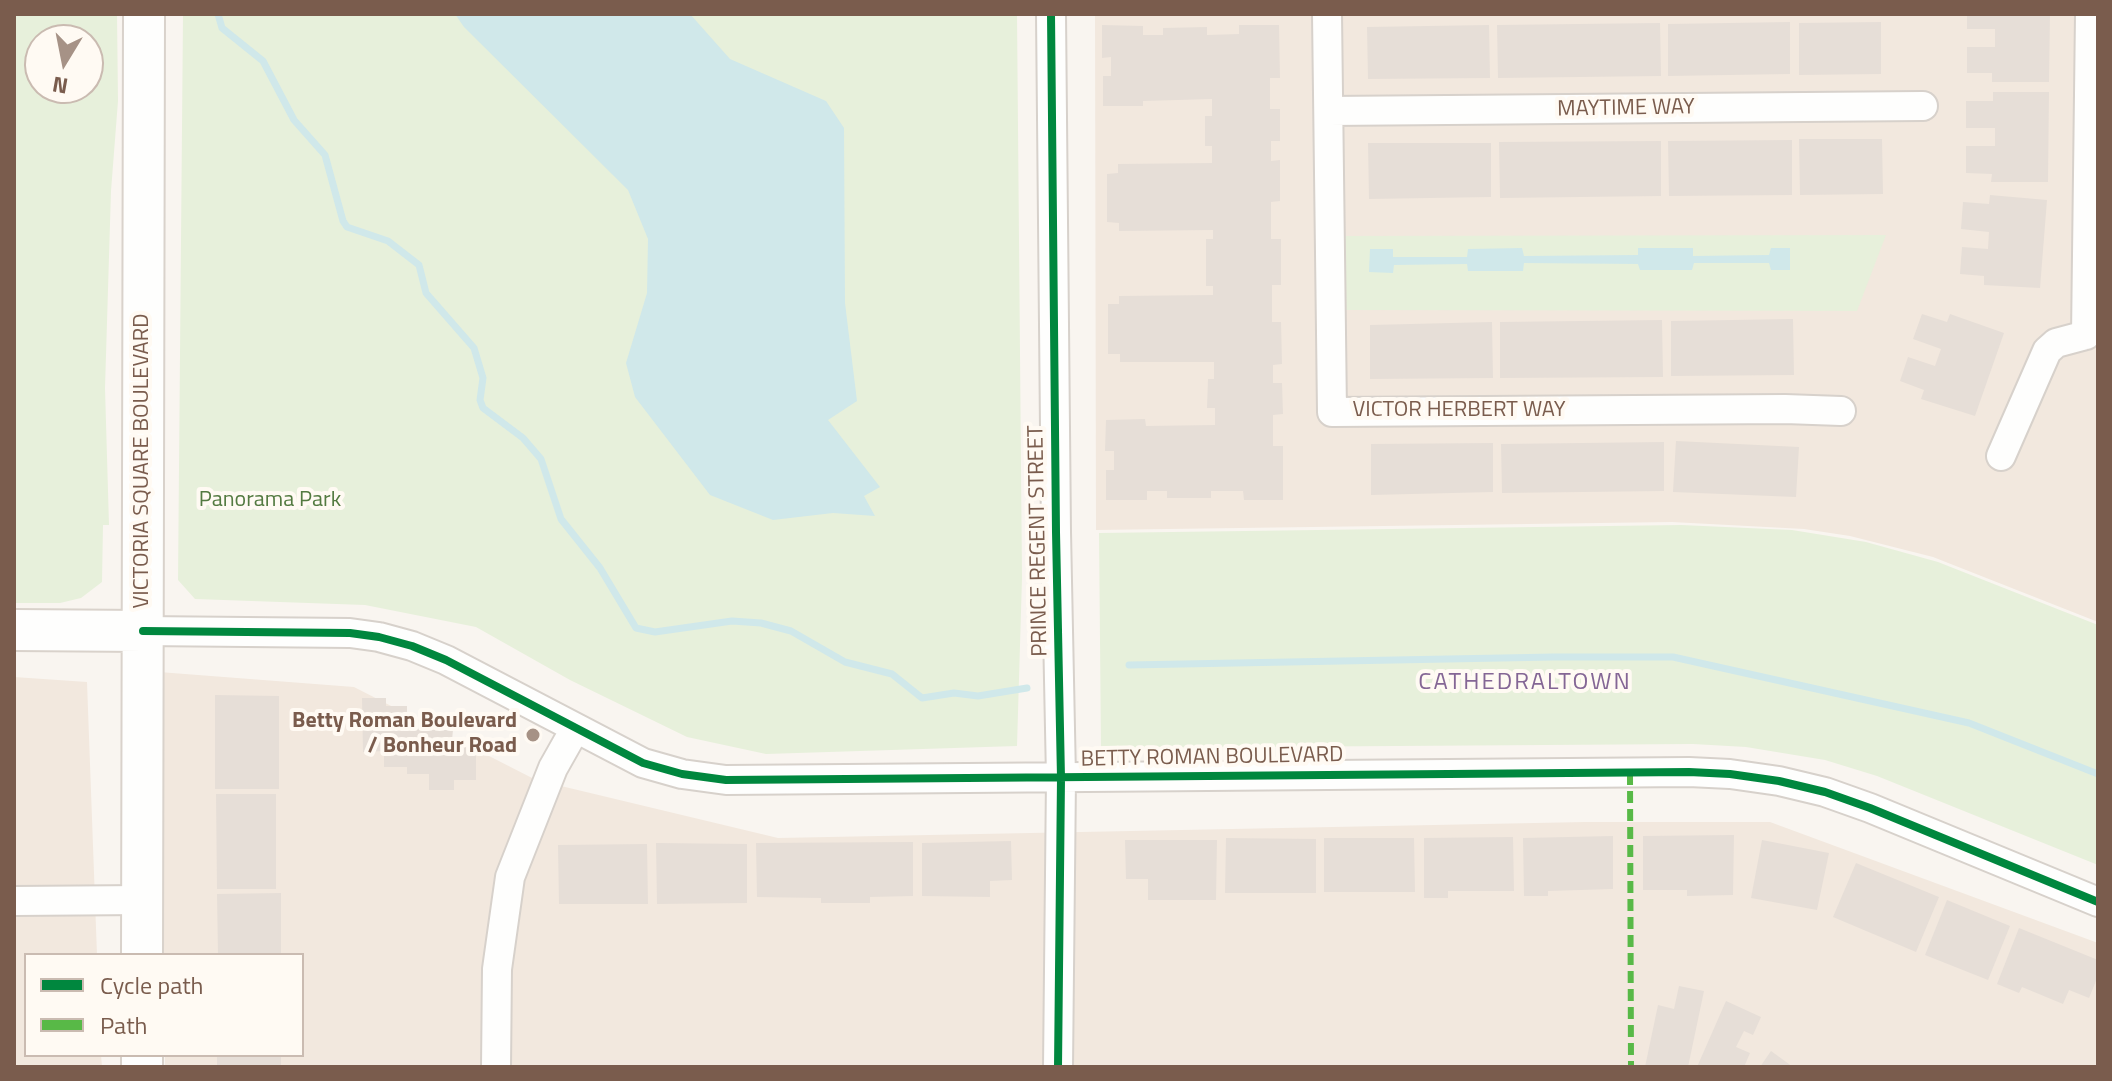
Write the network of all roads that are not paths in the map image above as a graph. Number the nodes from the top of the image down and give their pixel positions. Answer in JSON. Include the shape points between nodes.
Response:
{"nodes":[{"id":1,"x":144,"y":14,"type":"edge"},
{"id":2,"x":1051,"y":14,"type":"edge"},
{"id":3,"x":1327,"y":14,"type":"edge"},
{"id":4,"x":2090,"y":14,"type":"edge"},
{"id":5,"x":1923,"y":106,"type":"dead end"},
{"id":6,"x":1329,"y":111,"type":"junction"},
{"id":7,"x":2092,"y":338,"type":"edge"},
{"id":8,"x":1841,"y":411,"type":"dead end"},
{"id":9,"x":2001,"y":456,"type":"dead end"},
{"id":10,"x":14,"y":630,"type":"edge"},
{"id":11,"x":143,"y":631,"type":"junction"},
{"id":12,"x":575,"y":729,"type":"junction"},
{"id":13,"x":1061,"y":778,"type":"junction"},
{"id":14,"x":143,"y":900,"type":"junction"},
{"id":15,"x":14,"y":901,"type":"edge"},
{"id":16,"x":2098,"y":902,"type":"edge"},
{"id":17,"x":142,"y":953,"type":"edge"},
{"id":18,"x":496,"y":1067,"type":"edge"},
{"id":19,"x":1058,"y":1067,"type":"edge"}],
"edges":[{"from":1,"to":11,"type":"street","name":"VICTORIA SQUARE BOULEVARD"},
{"from":2,"to":13,"type":"street","name":"PRINCE REGENT STREET"},
{"from":3,"to":6,"type":"street","name":"VICTOR HERBERT WAY"},
{"from":4,"to":7,"type":"street"},
{"from":5,"to":6,"type":"street","name":"MAYTIME WAY"},
{"from":6,"to":8,"type":"street","name":"VICTOR HERBERT WAY","via":[[1332,412]]},
{"from":7,"to":9,"type":"street","via":[[2056,343],[2047,351]]},
{"from":10,"to":11,"type":"street"},
{"from":11,"to":12,"type":"street","name":"BETTY ROMAN BOULEVARD","via":[[379,637],[446,660]]},
{"from":11,"to":14,"type":"street","name":"VICTORIA SQUARE BOULEVARD"},
{"from":12,"to":13,"type":"street","name":"BETTY ROMAN BOULEVARD","via":[[643,763],[726,780]]},
{"from":12,"to":18,"type":"street","via":[[553,768],[510,877],[498,959]]},
{"from":13,"to":16,"type":"street","name":"BETTY ROMAN BOULEVARD","via":[[1730,774],[1840,797]]},
{"from":13,"to":19,"type":"street","name":"PRINCE REGENT STREET"},
{"from":14,"to":15,"type":"street"},
{"from":14,"to":17,"type":"street","name":"VICTORIA SQUARE BOULEVARD"}]}
